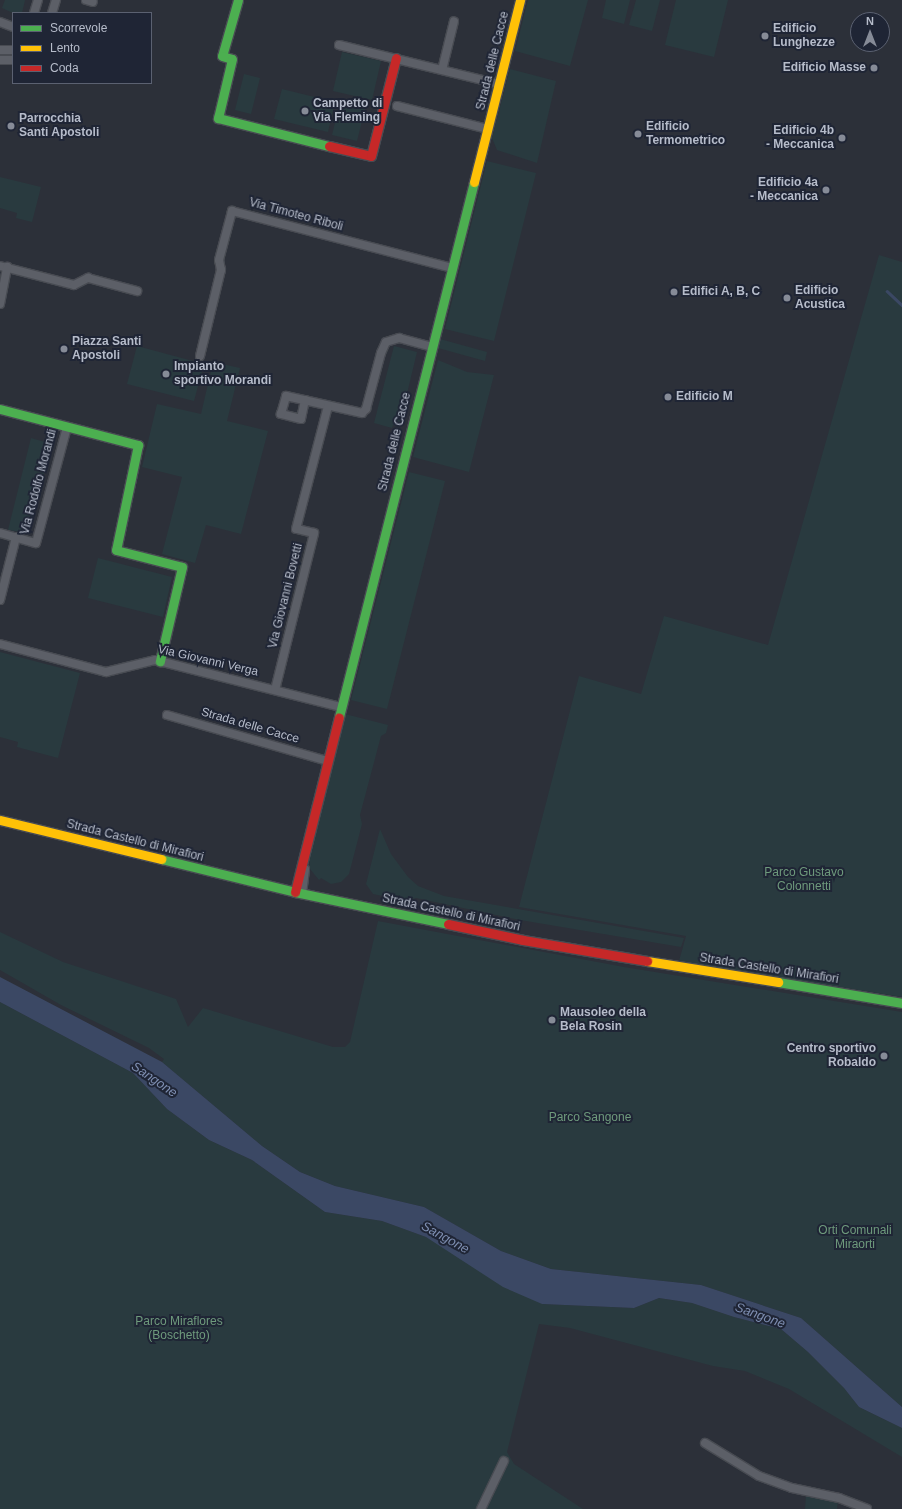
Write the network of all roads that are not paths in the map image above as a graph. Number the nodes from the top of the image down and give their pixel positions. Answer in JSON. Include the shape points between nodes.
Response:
{"nodes":[{"id":1,"x":38,"y":0,"type":"edge"},
{"id":2,"x":56,"y":0,"type":"edge"},
{"id":3,"x":238,"y":0,"type":"edge"},
{"id":4,"x":520,"y":0,"type":"edge"},
{"id":5,"x":34,"y":12,"type":"edge"},
{"id":6,"x":52,"y":12,"type":"edge"},
{"id":7,"x":454,"y":21,"type":"dead end"},
{"id":8,"x":0,"y":22,"type":"edge"},
{"id":9,"x":12,"y":27,"type":"edge"},
{"id":10,"x":339,"y":45,"type":"dead end"},
{"id":11,"x":0,"y":50,"type":"edge"},
{"id":12,"x":12,"y":50,"type":"edge"},
{"id":13,"x":396,"y":58,"type":"junction"},
{"id":14,"x":0,"y":60,"type":"edge"},
{"id":15,"x":12,"y":60,"type":"edge"},
{"id":16,"x":442,"y":70,"type":"junction"},
{"id":17,"x":499,"y":84,"type":"junction"},
{"id":18,"x":397,"y":106,"type":"dead end"},
{"id":19,"x":488,"y":129,"type":"junction"},
{"id":20,"x":3,"y":267,"type":"edge"},
{"id":21,"x":452,"y":268,"type":"junction"},
{"id":22,"x":2,"y":291,"type":"edge"},
{"id":23,"x":137,"y":291,"type":"dead end"},
{"id":24,"x":0,"y":304,"type":"edge"},
{"id":25,"x":432,"y":347,"type":"junction"},
{"id":26,"x":200,"y":356,"type":"dead end"},
{"id":27,"x":305,"y":400,"type":"dead end"},
{"id":28,"x":328,"y":406,"type":"junction"},
{"id":29,"x":0,"y":409,"type":"edge"},
{"id":30,"x":67,"y":427,"type":"junction"},
{"id":31,"x":0,"y":533,"type":"edge"},
{"id":32,"x":16,"y":537,"type":"junction"},
{"id":33,"x":0,"y":600,"type":"edge"},
{"id":34,"x":0,"y":644,"type":"edge"},
{"id":35,"x":160,"y":660,"type":"junction"},
{"id":36,"x":275,"y":690,"type":"junction"},
{"id":37,"x":341,"y":707,"type":"junction"},
{"id":38,"x":167,"y":715,"type":"dead end"},
{"id":39,"x":327,"y":761,"type":"junction"},
{"id":40,"x":0,"y":820,"type":"edge"},
{"id":41,"x":298,"y":893,"type":"junction"},
{"id":42,"x":902,"y":1003,"type":"edge"},
{"id":43,"x":705,"y":1443,"type":"dead end"},
{"id":44,"x":504,"y":1462,"type":"dead end"},
{"id":45,"x":481,"y":1509,"type":"edge"},
{"id":46,"x":867,"y":1509,"type":"edge"}],
"edges":[{"from":1,"to":5,"type":"street"},
{"from":2,"to":6,"type":"street"},
{"from":3,"to":13,"type":"street","via":[[222,56],[232,59],[218,118],[371,156]]},
{"from":4,"to":17,"type":"street","name":"Strada delle Cacce"},
{"from":7,"to":16,"type":"street"},
{"from":8,"to":9,"type":"street"},
{"from":10,"to":13,"type":"street"},
{"from":11,"to":12,"type":"street"},
{"from":13,"to":16,"type":"street"},
{"from":14,"to":15,"type":"street"},
{"from":16,"to":17,"type":"street"},
{"from":17,"to":19,"type":"street","name":"Strada delle Cacce"},
{"from":18,"to":19,"type":"street","name":"Strada delle Cacce"},
{"from":19,"to":21,"type":"street","name":"Strada delle Cacce"},
{"from":20,"to":22,"type":"street"},
{"from":20,"to":23,"type":"street","via":[[74,284],[88,278]]},
{"from":21,"to":25,"type":"street","name":"Strada delle Cacce"},
{"from":21,"to":26,"type":"street","name":"Via Timoteo Riboli","via":[[232,211],[219,260],[221,270]]},
{"from":22,"to":24,"type":"street"},
{"from":25,"to":28,"type":"street","via":[[399,338],[389,340],[380,353],[364,411],[358,413]]},
{"from":25,"to":37,"type":"street","name":"Strada delle Cacce"},
{"from":27,"to":28,"type":"street"},
{"from":28,"to":36,"type":"street","name":"Via Giovanni Bovetti","via":[[296,529],[314,533]]},
{"from":29,"to":30,"type":"street","name":"Via Rodolfo Morandi"},
{"from":30,"to":32,"type":"street","name":"Via Rodolfo Morandi","via":[[36,543]]},
{"from":30,"to":35,"type":"street","via":[[138,445],[116,550],[182,567]]},
{"from":31,"to":32,"type":"street","name":"Via Rodolfo Morandi"},
{"from":32,"to":33,"type":"street","name":"Via Rodolfo Morandi"},
{"from":34,"to":35,"type":"street","name":"Via Giovanni Verga","via":[[106,672],[150,660]]},
{"from":35,"to":36,"type":"street","name":"Via Giovanni Verga"},
{"from":36,"to":37,"type":"street","name":"Via Giovanni Verga"},
{"from":37,"to":39,"type":"street","name":"Strada delle Cacce"},
{"from":38,"to":39,"type":"street","name":"Strada delle Cacce"},
{"from":39,"to":41,"type":"street","name":"Strada delle Cacce"},
{"from":40,"to":41,"type":"street","name":"Strada Castello di Mirafiori"},
{"from":41,"to":42,"type":"street","name":"Strada Castello di Mirafiori","via":[[523,940]]},
{"from":43,"to":46,"type":"street","via":[[759,1476],[792,1488],[839,1498]]},
{"from":44,"to":45,"type":"street"}]}
